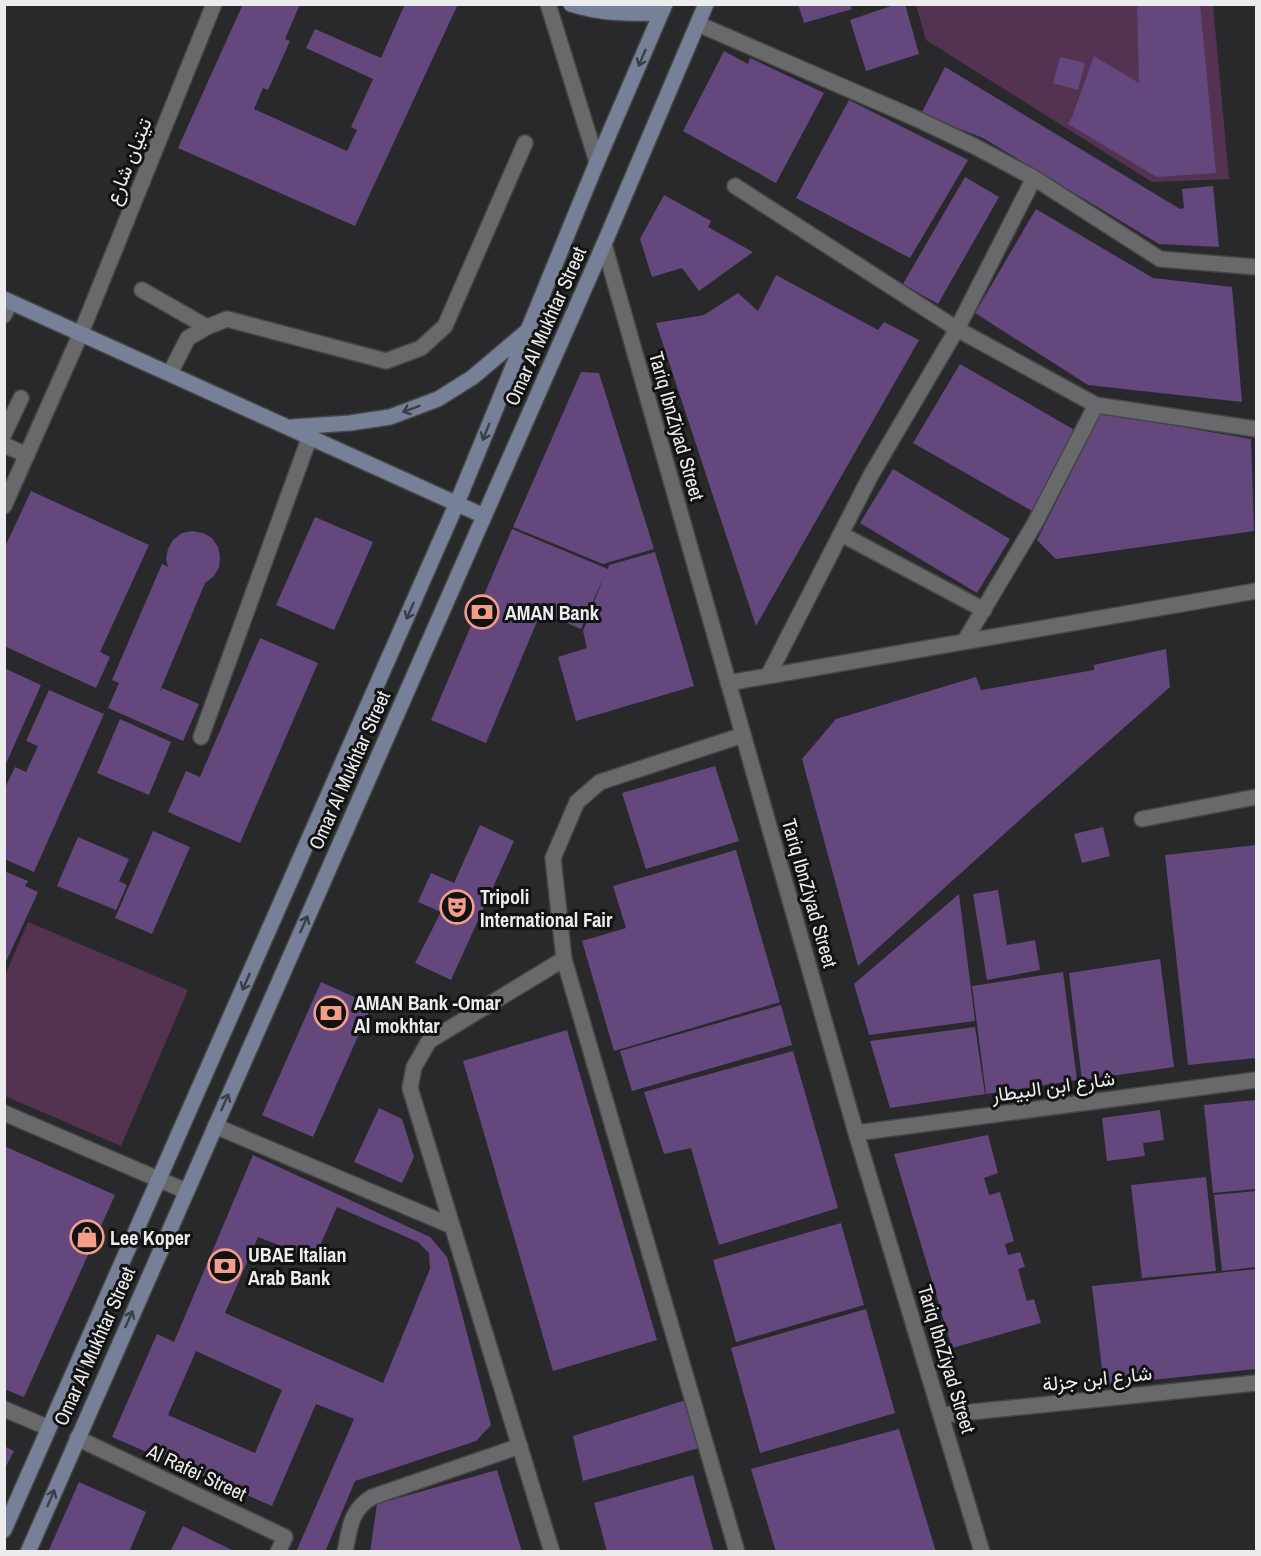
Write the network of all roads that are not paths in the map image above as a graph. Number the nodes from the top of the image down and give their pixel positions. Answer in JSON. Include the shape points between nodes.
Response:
{"nodes":[{"id":1,"x":214,"y":4,"type":"edge"},
{"id":2,"x":548,"y":4,"type":"edge"},
{"id":3,"x":571,"y":4,"type":"edge"},
{"id":4,"x":706,"y":4,"type":"edge"},
{"id":5,"x":663,"y":9,"type":"edge"},
{"id":6,"x":698,"y":24,"type":"junction"},
{"id":7,"x":525,"y":144,"type":"dead end"},
{"id":8,"x":597,"y":162,"type":"junction"},
{"id":9,"x":1034,"y":178,"type":"junction"},
{"id":10,"x":735,"y":186,"type":"dead end"},
{"id":11,"x":604,"y":244,"type":"junction"},
{"id":12,"x":1257,"y":267,"type":"edge"},
{"id":13,"x":142,"y":290,"type":"dead end"},
{"id":14,"x":6,"y":306,"type":"edge"},
{"id":15,"x":207,"y":327,"type":"junction"},
{"id":16,"x":957,"y":329,"type":"junction"},
{"id":17,"x":528,"y":330,"type":"junction"},
{"id":18,"x":81,"y":333,"type":"junction"},
{"id":19,"x":170,"y":373,"type":"junction"},
{"id":20,"x":21,"y":398,"type":"dead end"},
{"id":21,"x":1096,"y":405,"type":"junction"},
{"id":22,"x":290,"y":427,"type":"junction"},
{"id":23,"x":1257,"y":429,"type":"edge"},
{"id":24,"x":4,"y":434,"type":"edge"},
{"id":25,"x":310,"y":436,"type":"junction"},
{"id":26,"x":4,"y":445,"type":"edge"},
{"id":27,"x":27,"y":455,"type":"junction"},
{"id":28,"x":458,"y":503,"type":"junction"},
{"id":29,"x":4,"y":506,"type":"edge"},
{"id":30,"x":484,"y":516,"type":"junction"},
{"id":31,"x":841,"y":534,"type":"junction"},
{"id":32,"x":1257,"y":591,"type":"edge"},
{"id":33,"x":984,"y":610,"type":"junction"},
{"id":34,"x":964,"y":642,"type":"junction"},
{"id":35,"x":768,"y":676,"type":"junction"},
{"id":36,"x":728,"y":683,"type":"junction"},
{"id":37,"x":743,"y":735,"type":"junction"},
{"id":38,"x":201,"y":737,"type":"dead end"},
{"id":39,"x":1257,"y":797,"type":"edge"},
{"id":40,"x":1142,"y":819,"type":"dead end"},
{"id":41,"x":564,"y":959,"type":"junction"},
{"id":42,"x":1257,"y":1080,"type":"edge"},
{"id":43,"x":4,"y":1113,"type":"edge"},
{"id":44,"x":215,"y":1126,"type":"junction"},
{"id":45,"x":856,"y":1133,"type":"junction"},
{"id":46,"x":159,"y":1179,"type":"junction"},
{"id":47,"x":186,"y":1191,"type":"junction"},
{"id":48,"x":452,"y":1226,"type":"junction"},
{"id":49,"x":1257,"y":1383,"type":"edge"},
{"id":50,"x":4,"y":1409,"type":"edge"},
{"id":51,"x":942,"y":1415,"type":"junction"},
{"id":52,"x":49,"y":1428,"type":"junction"},
{"id":53,"x":77,"y":1438,"type":"junction"},
{"id":54,"x":520,"y":1446,"type":"junction"},
{"id":55,"x":4,"y":1530,"type":"edge"},
{"id":56,"x":28,"y":1551,"type":"edge"},
{"id":57,"x":278,"y":1551,"type":"edge"},
{"id":58,"x":345,"y":1551,"type":"edge"},
{"id":59,"x":552,"y":1551,"type":"edge"},
{"id":60,"x":737,"y":1551,"type":"edge"},
{"id":61,"x":982,"y":1551,"type":"edge"}],
"edges":[{"from":1,"to":18,"type":"street","name":"تيتيان شارع"},
{"from":2,"to":8,"type":"street"},
{"from":3,"to":5,"type":"main road","via":[[625,14]]},
{"from":4,"to":6,"type":"main road","name":"Omar Al Mukhtar Street"},
{"from":5,"to":8,"type":"main road","name":"Omar Al Mukhtar Street","one_way":true},
{"from":6,"to":9,"type":"street","via":[[915,118]]},
{"from":6,"to":11,"type":"main road","name":"Omar Al Mukhtar Street"},
{"from":7,"to":15,"type":"street","via":[[445,326],[421,348],[387,361],[226,319]]},
{"from":8,"to":17,"type":"main road","name":"Omar Al Mukhtar Street"},
{"from":9,"to":12,"type":"street","via":[[1160,259]]},
{"from":9,"to":16,"type":"street"},
{"from":10,"to":16,"type":"street"},
{"from":11,"to":30,"type":"main road","name":"Omar Al Mukhtar Street"},
{"from":11,"to":36,"type":"street","name":"Tariq IbnZiyad Street"},
{"from":13,"to":15,"type":"street"},
{"from":14,"to":18,"type":"main road"},
{"from":15,"to":19,"type":"street","via":[[188,338]]},
{"from":16,"to":21,"type":"street"},
{"from":16,"to":31,"type":"street"},
{"from":17,"to":22,"type":"main road","one_way":true,"via":[[473,377],[438,399],[390,417]]},
{"from":17,"to":28,"type":"main road","name":"Omar Al Mukhtar Street","one_way":true},
{"from":18,"to":19,"type":"main road"},
{"from":18,"to":27,"type":"street","name":"تيتيان شارع"},
{"from":19,"to":22,"type":"main road"},
{"from":20,"to":24,"type":"street"},
{"from":21,"to":23,"type":"street"},
{"from":21,"to":33,"type":"street","via":[[1035,523]]},
{"from":22,"to":25,"type":"main road"},
{"from":25,"to":28,"type":"main road"},
{"from":25,"to":38,"type":"street"},
{"from":26,"to":27,"type":"street"},
{"from":27,"to":29,"type":"street","name":"تيتيان شارع"},
{"from":28,"to":30,"type":"main road"},
{"from":28,"to":46,"type":"main road","name":"Omar Al Mukhtar Street","one_way":true},
{"from":44,"to":30,"type":"main road","name":"Omar Al Mukhtar Street","one_way":true},
{"from":31,"to":33,"type":"street"},
{"from":31,"to":35,"type":"street"},
{"from":32,"to":34,"type":"street"},
{"from":33,"to":34,"type":"street"},
{"from":34,"to":35,"type":"street"},
{"from":35,"to":36,"type":"street"},
{"from":36,"to":37,"type":"street","name":"Tariq IbnZiyad Street"},
{"from":37,"to":41,"type":"street","via":[[600,782],[577,802],[554,858]]},
{"from":37,"to":45,"type":"street","name":"Tariq IbnZiyad Street"},
{"from":39,"to":40,"type":"street"},
{"from":41,"to":48,"type":"street","via":[[429,1041],[414,1067],[410,1088]]},
{"from":41,"to":60,"type":"street"},
{"from":42,"to":45,"type":"street","name":"شارع ابن البيطار"},
{"from":43,"to":46,"type":"street"},
{"from":44,"to":47,"type":"main road","name":"Omar Al Mukhtar Street"},
{"from":44,"to":48,"type":"street"},
{"from":45,"to":51,"type":"street","name":"Tariq IbnZiyad Street"},
{"from":46,"to":47,"type":"street"},
{"from":46,"to":52,"type":"main road","name":"Omar Al Mukhtar Street"},
{"from":53,"to":47,"type":"main road","name":"Omar Al Mukhtar Street","one_way":true},
{"from":48,"to":54,"type":"street"},
{"from":49,"to":51,"type":"street","name":"شارع ابن جزلة"},
{"from":50,"to":52,"type":"street"},
{"from":51,"to":61,"type":"street","name":"Tariq IbnZiyad Street"},
{"from":52,"to":55,"type":"main road","name":"Omar Al Mukhtar Street"},
{"from":56,"to":53,"type":"main road","name":"Omar Al Mukhtar Street","one_way":true},
{"from":53,"to":57,"type":"street","name":"Al Rafei Street","via":[[285,1537]]},
{"from":54,"to":58,"type":"street","via":[[372,1497],[361,1504],[352,1518]]},
{"from":54,"to":59,"type":"street"}]}
